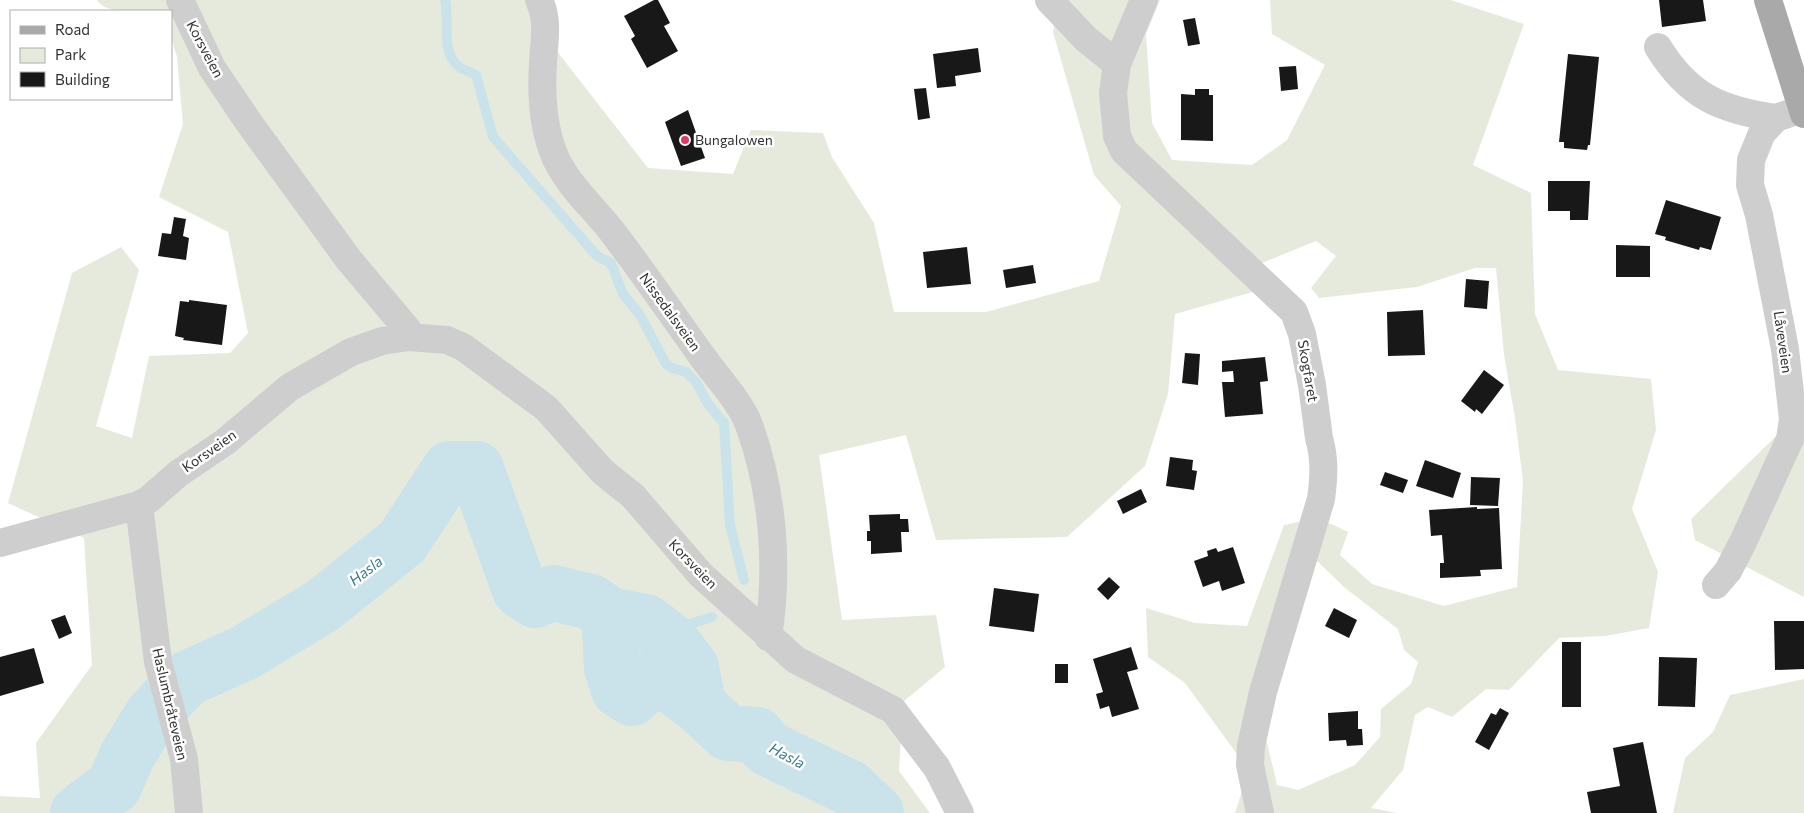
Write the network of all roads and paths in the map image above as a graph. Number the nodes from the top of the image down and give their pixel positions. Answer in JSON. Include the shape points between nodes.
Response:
{"nodes":[{"id":1,"x":180,"y":0,"type":"edge"},
{"id":2,"x":539,"y":0,"type":"edge"},
{"id":3,"x":1049,"y":0,"type":"edge"},
{"id":4,"x":1144,"y":0,"type":"edge"},
{"id":5,"x":1768,"y":0,"type":"edge"},
{"id":6,"x":1658,"y":47,"type":"dead end"},
{"id":7,"x":1117,"y":64,"type":"junction"},
{"id":8,"x":1803,"y":112,"type":"edge"},
{"id":9,"x":1776,"y":118,"type":"junction"},
{"id":10,"x":409,"y":337,"type":"junction"},
{"id":11,"x":138,"y":505,"type":"junction"},
{"id":12,"x":0,"y":543,"type":"edge"},
{"id":13,"x":1716,"y":585,"type":"dead end"},
{"id":14,"x":768,"y":637,"type":"junction"},
{"id":15,"x":189,"y":813,"type":"edge"},
{"id":16,"x":960,"y":813,"type":"edge"},
{"id":17,"x":1260,"y":813,"type":"edge"}],
"edges":[{"from":1,"to":10,"type":"street","name":"Korsveien","via":[[212,68],[247,120],[348,260],[408,330]]},
{"from":2,"to":14,"type":"street","name":"Nissedalsveien","via":[[545,26],[544,110],[556,159],[567,178],[619,241],[748,423],[762,474],[772,537],[774,562]]},
{"from":3,"to":7,"type":"street","via":[[1086,39]]},
{"from":4,"to":7,"type":"street","name":"Skogfaret"},
{"from":5,"to":8,"type":"main road"},
{"from":6,"to":9,"type":"street","via":[[1686,85],[1732,110]]},
{"from":7,"to":17,"type":"street","name":"Skogfaret","via":[[1113,94],[1117,136],[1124,151],[1294,312],[1302,334],[1312,385],[1324,476],[1321,499],[1263,692],[1251,746],[1250,765]]},
{"from":8,"to":9,"type":"street"},
{"from":9,"to":13,"type":"street","name":"Låveveien","via":[[1762,134],[1751,160],[1750,186],[1778,304],[1793,419],[1790,439],[1744,542]]},
{"from":10,"to":11,"type":"street","name":"Korsveien","via":[[382,341],[351,352],[290,387],[225,442],[179,472]]},
{"from":10,"to":14,"type":"street","name":"Korsveien","via":[[447,340],[463,347],[546,408],[603,472],[633,496],[701,574]]},
{"from":11,"to":12,"type":"street","name":"Korsveien"},
{"from":11,"to":15,"type":"street","name":"Haslumbråteveien","via":[[158,662],[184,759]]},
{"from":14,"to":16,"type":"street","name":"Korsveien","via":[[796,660],[893,710],[937,768]]}]}
